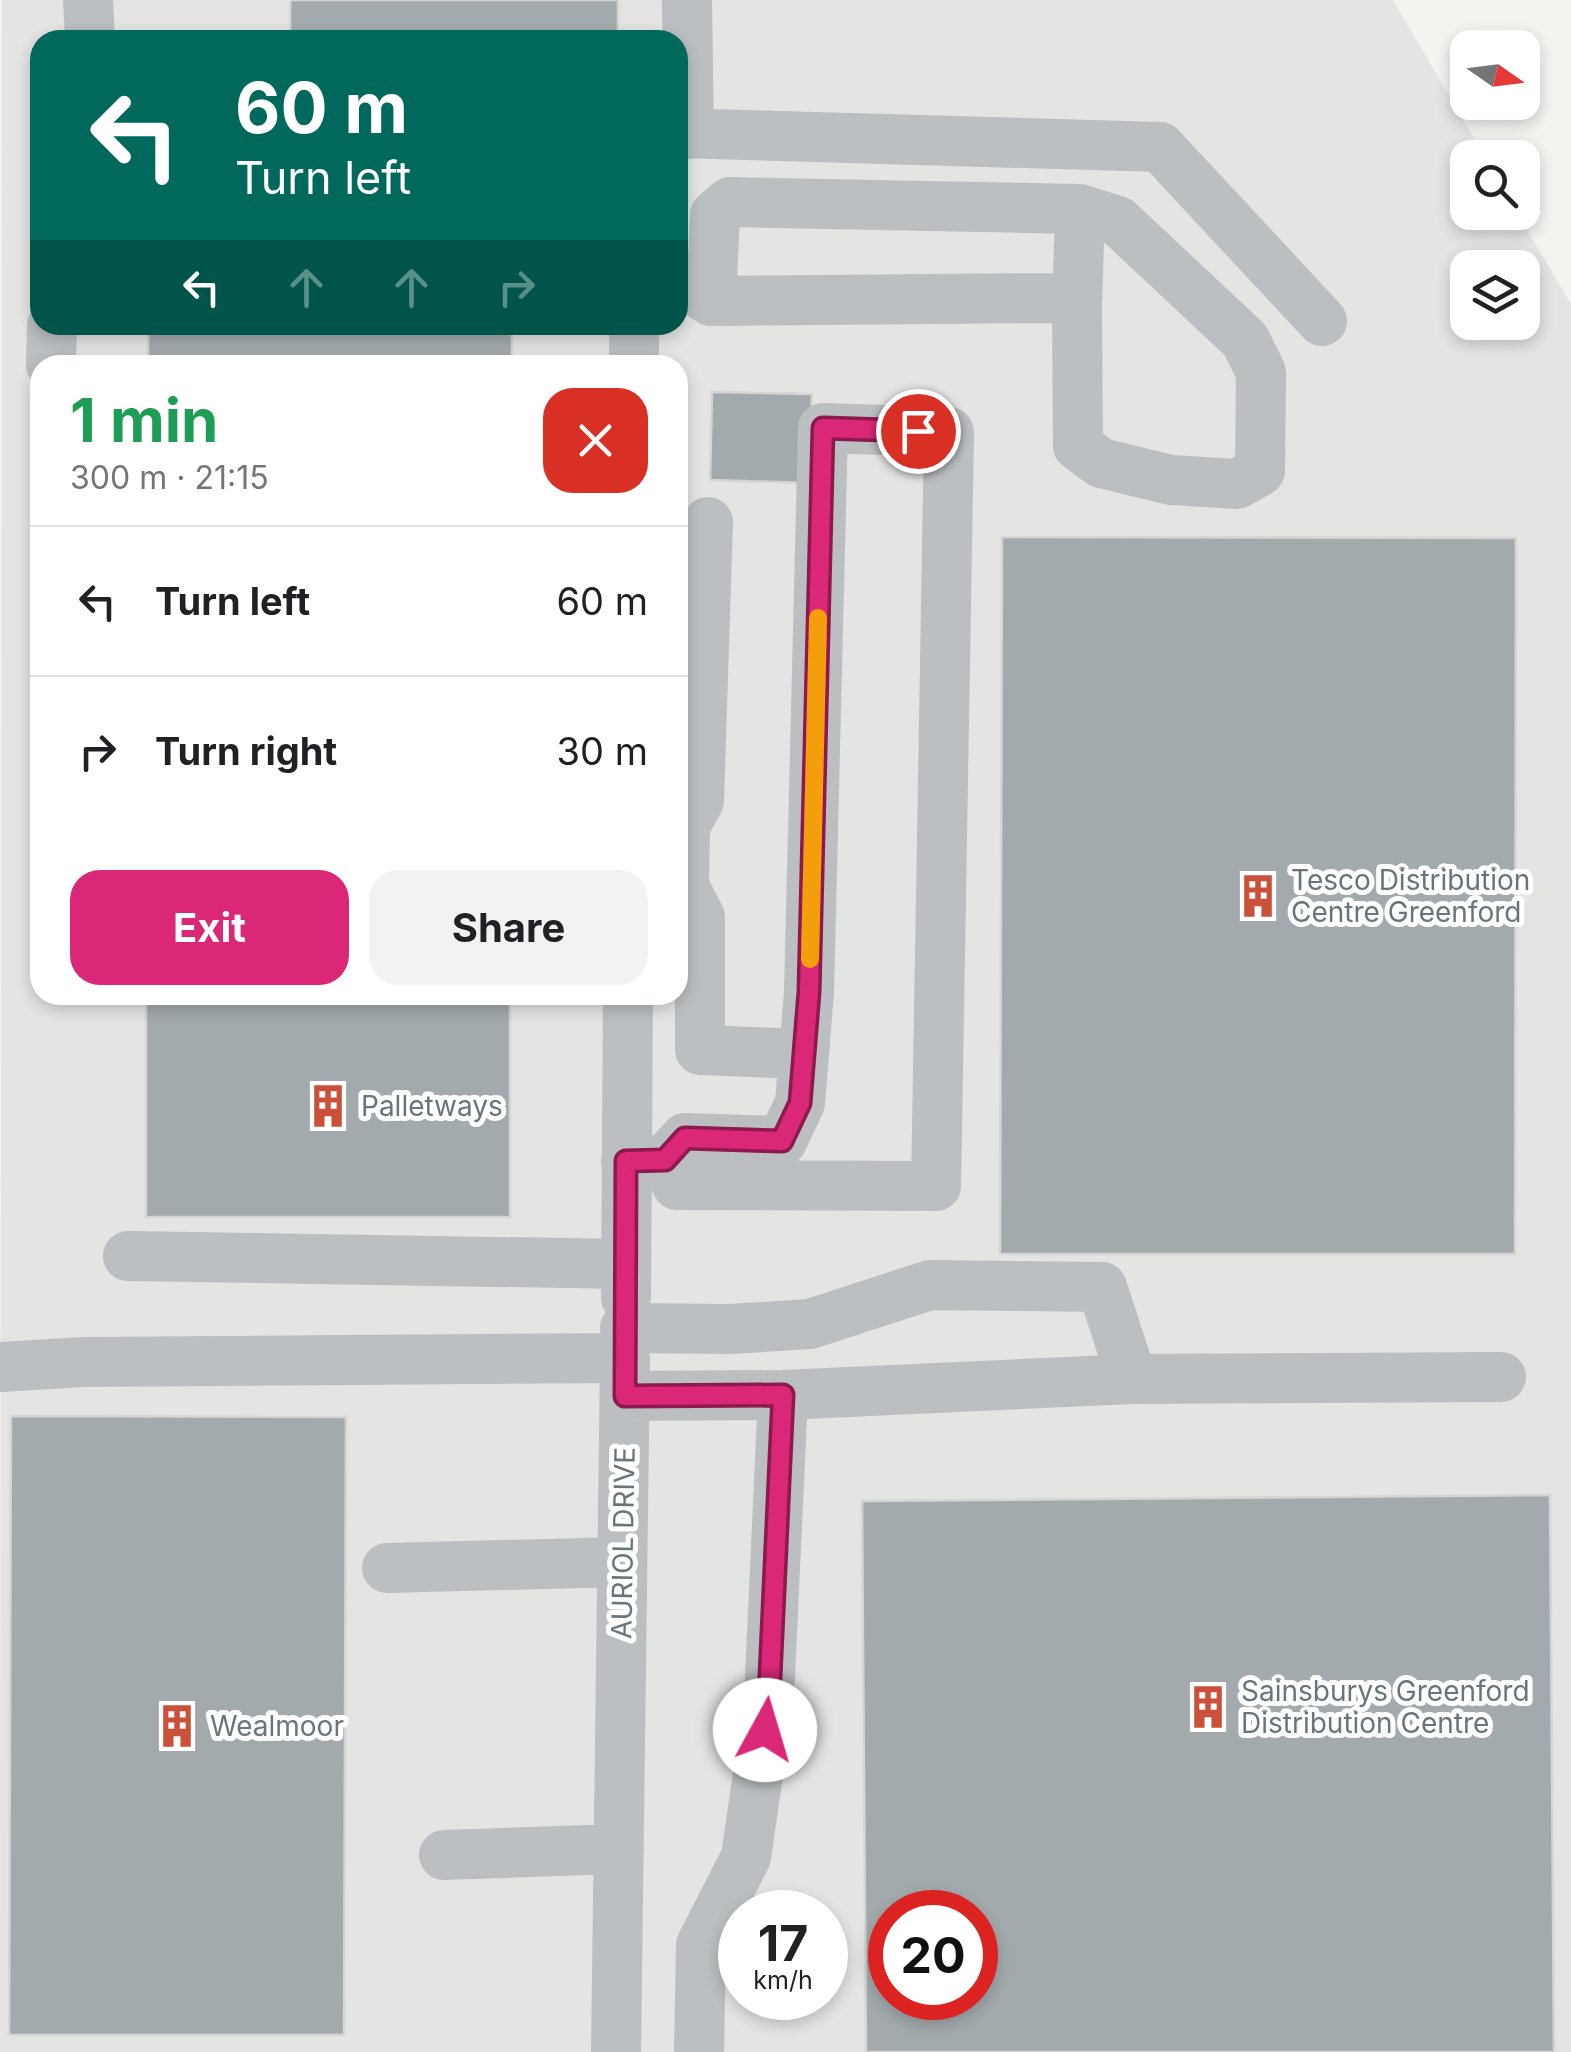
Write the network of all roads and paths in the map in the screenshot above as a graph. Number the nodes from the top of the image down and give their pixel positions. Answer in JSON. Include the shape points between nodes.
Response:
{"nodes":[{"id":1,"x":88,"y":0,"type":"edge"},
{"id":2,"x":687,"y":0,"type":"edge"},
{"id":3,"x":90,"y":30,"type":"edge"},
{"id":4,"x":686,"y":30,"type":"edge"},
{"id":5,"x":688,"y":133,"type":"edge"},
{"id":6,"x":1080,"y":209,"type":"junction"},
{"id":7,"x":694,"y":296,"type":"edge"},
{"id":8,"x":1076,"y":308,"type":"junction"},
{"id":9,"x":1322,"y":321,"type":"dead end"},
{"id":10,"x":708,"y":522,"type":"dead end"},
{"id":11,"x":688,"y":820,"type":"edge"},
{"id":12,"x":688,"y":894,"type":"edge"},
{"id":13,"x":629,"y":1005,"type":"edge"},
{"id":14,"x":804,"y":1054,"type":"junction"},
{"id":15,"x":646,"y":1160,"type":"junction"},
{"id":16,"x":737,"y":1162,"type":"junction"},
{"id":17,"x":128,"y":1256,"type":"dead end"},
{"id":18,"x":626,"y":1264,"type":"junction"},
{"id":19,"x":625,"y":1361,"type":"junction"},
{"id":20,"x":8,"y":1366,"type":"edge"},
{"id":21,"x":1501,"y":1377,"type":"dead end"},
{"id":22,"x":1132,"y":1378,"type":"junction"},
{"id":23,"x":783,"y":1395,"type":"junction"},
{"id":24,"x":622,"y":1562,"type":"junction"},
{"id":25,"x":387,"y":1568,"type":"dead end"},
{"id":26,"x":618,"y":1849,"type":"junction"},
{"id":27,"x":444,"y":1855,"type":"dead end"},
{"id":28,"x":616,"y":2052,"type":"edge"},
{"id":29,"x":699,"y":2052,"type":"edge"}],
"edges":[{"from":1,"to":3,"type":"lane"},
{"from":2,"to":4,"type":"lane"},
{"from":5,"to":9,"type":"lane","via":[[1160,147]]},
{"from":6,"to":7,"type":"lane","via":[[730,202],[715,215]]},
{"from":6,"to":8,"type":"lane"},
{"from":6,"to":8,"type":"lane","via":[[1118,221],[1245,340],[1261,372],[1260,471],[1236,484],[1171,480],[1102,462],[1078,446]]},
{"from":7,"to":8,"type":"lane","via":[[1058,298]]},
{"from":10,"to":11,"type":"lane","via":[[700,801]]},
{"from":12,"to":14,"type":"lane","via":[[700,917],[700,1050]]},
{"from":13,"to":15,"type":"lane","name":"AURIOL DRIVE"},
{"from":14,"to":16,"type":"lane","via":[[800,1103],[782,1141]]},
{"from":14,"to":16,"type":"lane","via":[[823,428],[949,432],[936,1186]]},
{"from":15,"to":16,"type":"lane","via":[[685,1138]]},
{"from":15,"to":18,"type":"lane","name":"AURIOL DRIVE"},
{"from":17,"to":18,"type":"lane"},
{"from":18,"to":19,"type":"lane","name":"AURIOL DRIVE"},
{"from":19,"to":20,"type":"lane"},
{"from":19,"to":22,"type":"lane","via":[[730,1330],[810,1324],[930,1284],[1102,1287]]},
{"from":19,"to":23,"type":"lane"},
{"from":19,"to":24,"type":"lane","name":"AURIOL DRIVE"},
{"from":21,"to":22,"type":"lane"},
{"from":22,"to":23,"type":"lane"},
{"from":23,"to":29,"type":"lane","via":[[769,1698],[746,1857],[701,1944]]},
{"from":24,"to":25,"type":"lane"},
{"from":24,"to":26,"type":"lane","name":"AURIOL DRIVE"},
{"from":26,"to":27,"type":"lane"},
{"from":26,"to":28,"type":"lane","name":"AURIOL DRIVE"}]}
